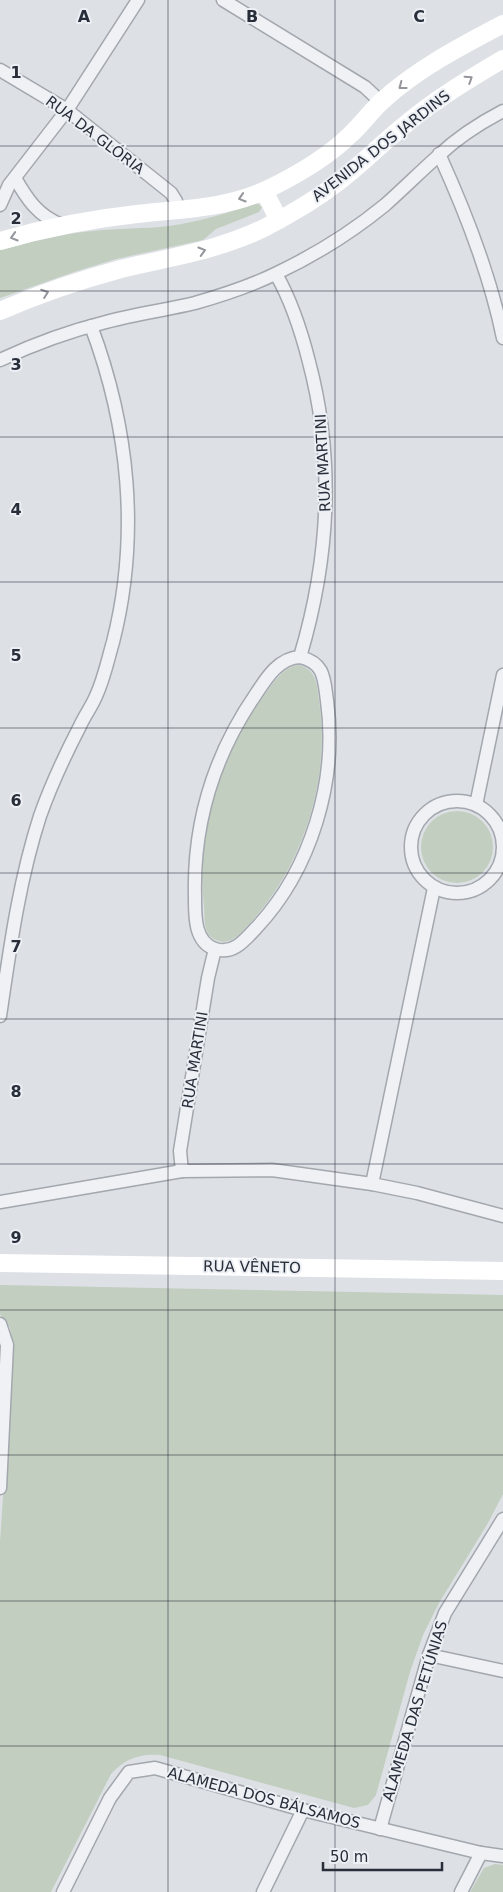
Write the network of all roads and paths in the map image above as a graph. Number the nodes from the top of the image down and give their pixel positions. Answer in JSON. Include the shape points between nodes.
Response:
{"nodes":[{"id":1,"x":138,"y":0,"type":"edge"},
{"id":2,"x":223,"y":0,"type":"edge"},
{"id":3,"x":503,"y":24,"type":"edge"},
{"id":4,"x":503,"y":59,"type":"edge"},
{"id":5,"x":0,"y":70,"type":"edge"},
{"id":6,"x":381,"y":102,"type":"junction"},
{"id":7,"x":67,"y":110,"type":"junction"},
{"id":8,"x":503,"y":111,"type":"edge"},
{"id":9,"x":439,"y":154,"type":"junction"},
{"id":10,"x":14,"y":178,"type":"junction"},
{"id":11,"x":264,"y":191,"type":"junction"},
{"id":12,"x":0,"y":205,"type":"edge"},
{"id":13,"x":178,"y":210,"type":"junction"},
{"id":14,"x":279,"y":220,"type":"junction"},
{"id":15,"x":62,"y":225,"type":"junction"},
{"id":16,"x":0,"y":241,"type":"edge"},
{"id":17,"x":276,"y":274,"type":"junction"},
{"id":18,"x":0,"y":311,"type":"edge"},
{"id":19,"x":91,"y":326,"type":"junction"},
{"id":20,"x":503,"y":338,"type":"edge"},
{"id":21,"x":0,"y":360,"type":"edge"},
{"id":22,"x":300,"y":657,"type":"junction"},
{"id":23,"x":503,"y":675,"type":"edge"},
{"id":24,"x":476,"y":805,"type":"junction"},
{"id":25,"x":503,"y":839,"type":"edge"},
{"id":26,"x":497,"y":879,"type":"edge"},
{"id":27,"x":434,"y":888,"type":"junction"},
{"id":28,"x":215,"y":949,"type":"junction"},
{"id":29,"x":0,"y":1016,"type":"edge"},
{"id":30,"x":182,"y":1171,"type":"junction"},
{"id":31,"x":372,"y":1184,"type":"junction"},
{"id":32,"x":0,"y":1202,"type":"edge"},
{"id":33,"x":503,"y":1216,"type":"edge"},
{"id":34,"x":0,"y":1263,"type":"edge"},
{"id":35,"x":503,"y":1271,"type":"edge"},
{"id":36,"x":0,"y":1324,"type":"edge"},
{"id":37,"x":0,"y":1488,"type":"edge"},
{"id":38,"x":503,"y":1519,"type":"edge"},
{"id":39,"x":429,"y":1655,"type":"junction"},
{"id":40,"x":503,"y":1671,"type":"edge"},
{"id":41,"x":303,"y":1810,"type":"junction"},
{"id":42,"x":380,"y":1829,"type":"junction"},
{"id":43,"x":481,"y":1853,"type":"junction"},
{"id":44,"x":503,"y":1856,"type":"edge"},
{"id":45,"x":62,"y":1892,"type":"edge"},
{"id":46,"x":263,"y":1892,"type":"edge"},
{"id":47,"x":461,"y":1892,"type":"edge"}],
"edges":[{"from":1,"to":7,"type":"street"},
{"from":2,"to":6,"type":"street","via":[[365,87]]},
{"from":3,"to":6,"type":"street","name":"AVENIDA DOS JARDINS","one_way":true,"via":[[442,58]]},
{"from":14,"to":4,"type":"street","name":"AVENIDA DOS JARDINS","one_way":true,"via":[[335,184],[438,100]]},
{"from":5,"to":7,"type":"street","name":"RUA DA GLÓRIA"},
{"from":6,"to":11,"type":"street","name":"AVENIDA DOS JARDINS","via":[[332,151]]},
{"from":7,"to":10,"type":"street"},
{"from":7,"to":13,"type":"street","name":"RUA DA GLÓRIA","via":[[172,193]]},
{"from":8,"to":9,"type":"street"},
{"from":9,"to":17,"type":"street","via":[[360,224]]},
{"from":9,"to":20,"type":"street","via":[[478,248]]},
{"from":10,"to":12,"type":"street"},
{"from":10,"to":15,"type":"street","via":[[38,212]]},
{"from":11,"to":13,"type":"street","name":"AVENIDA DOS JARDINS","one_way":true,"via":[[226,203]]},
{"from":11,"to":14,"type":"street"},
{"from":13,"to":15,"type":"street","name":"AVENIDA DOS JARDINS"},
{"from":18,"to":14,"type":"street","name":"AVENIDA DOS JARDINS","one_way":true,"via":[[87,279],[214,248]]},
{"from":15,"to":16,"type":"street","name":"AVENIDA DOS JARDINS","one_way":true},
{"from":17,"to":19,"type":"street","via":[[194,303]]},
{"from":17,"to":22,"type":"street","name":"RUA MARTINI","via":[[290,299],[305,346],[321,413],[325,447],[323,551]]},
{"from":19,"to":21,"type":"street"},
{"from":19,"to":29,"type":"street","via":[[112,388],[124,454],[128,522],[123,592],[97,696],[80,724],[53,783],[31,846],[15,912]]},
{"from":22,"to":28,"type":"street","via":[[282,662],[254,695],[231,733],[208,789],[196,854],[195,904],[200,935]]},
{"from":22,"to":28,"type":"street","via":[[309,659],[324,676],[328,709],[328,764],[318,818],[300,863],[275,905],[238,947],[222,951]]},
{"from":23,"to":24,"type":"street"},
{"from":24,"to":25,"type":"street","via":[[498,824]]},
{"from":24,"to":27,"type":"street","via":[[454,801],[433,807],[414,830],[412,857],[424,880]]},
{"from":25,"to":26,"type":"street"},
{"from":26,"to":27,"type":"street","via":[[470,892],[452,893]]},
{"from":27,"to":31,"type":"street"},
{"from":28,"to":30,"type":"street","name":"RUA MARTINI","via":[[180,1151]]},
{"from":30,"to":31,"type":"street","via":[[272,1170]]},
{"from":30,"to":32,"type":"street"},
{"from":31,"to":33,"type":"street"},
{"from":34,"to":35,"type":"street","name":"RUA VÊNETO"},
{"from":36,"to":37,"type":"street","via":[[7,1345]]},
{"from":38,"to":39,"type":"street","name":"ALAMEDA DAS PETÚNIAS","via":[[445,1613]]},
{"from":39,"to":40,"type":"street"},
{"from":39,"to":42,"type":"street","name":"ALAMEDA DAS PETÚNIAS"},
{"from":41,"to":42,"type":"street","name":"ALAMEDA DOS BÁLSAMOS"},
{"from":41,"to":45,"type":"street","name":"ALAMEDA DOS BÁLSAMOS","via":[[155,1768],[129,1772],[110,1798]]},
{"from":41,"to":46,"type":"street"},
{"from":42,"to":43,"type":"street","name":"ALAMEDA DOS BÁLSAMOS"},
{"from":43,"to":44,"type":"street","name":"ALAMEDA DOS BÁLSAMOS"},
{"from":43,"to":47,"type":"street"}]}
